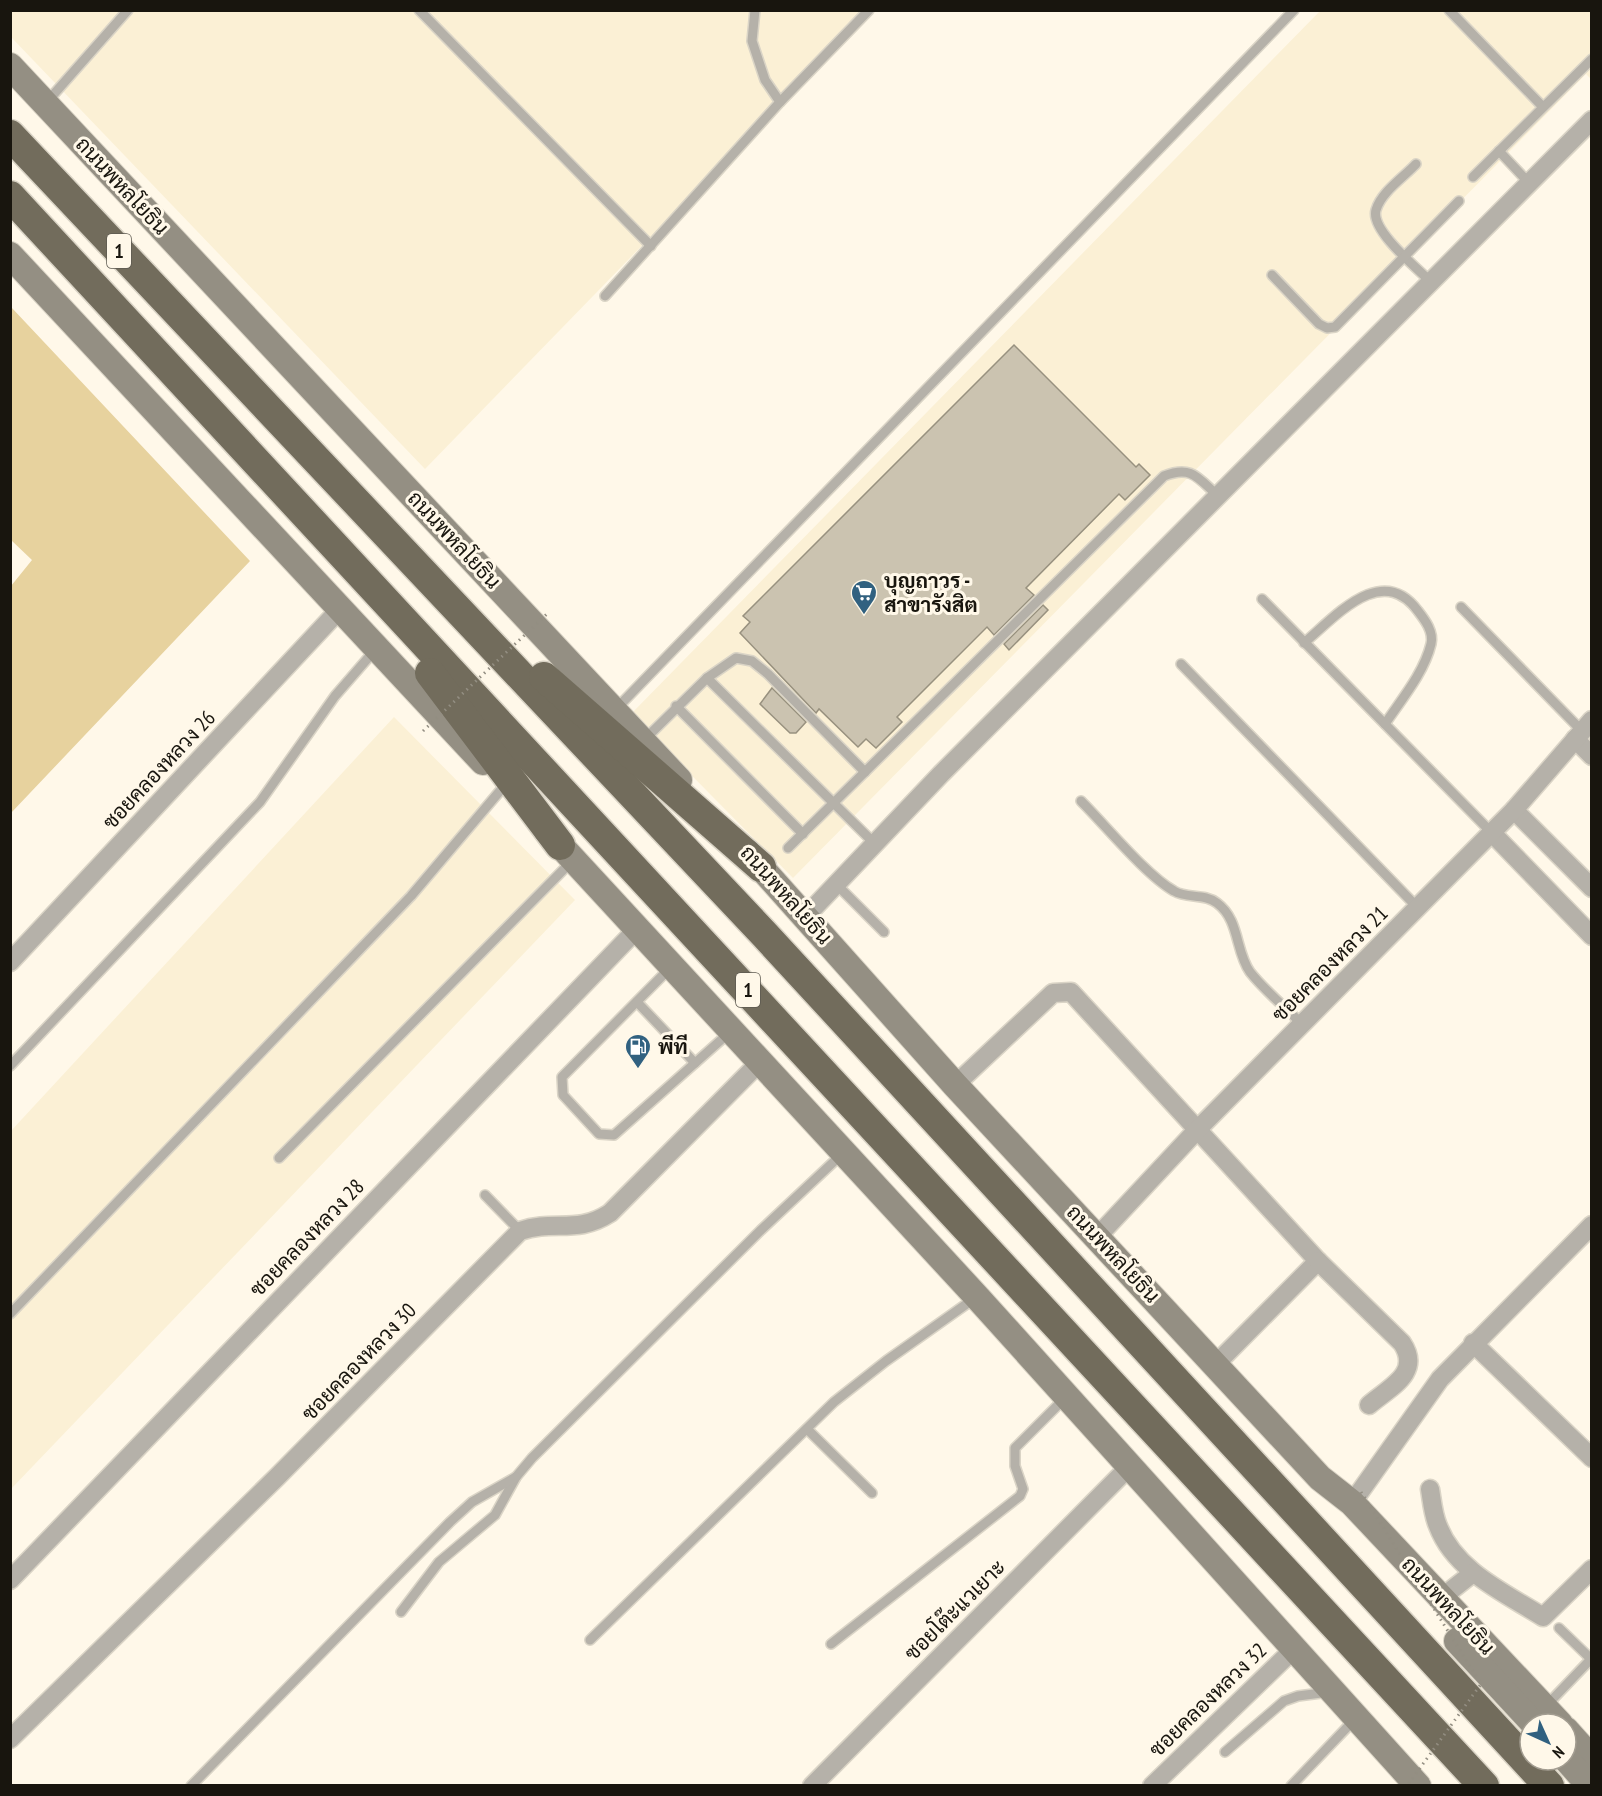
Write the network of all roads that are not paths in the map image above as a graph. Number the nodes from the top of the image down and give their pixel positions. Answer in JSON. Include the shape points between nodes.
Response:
{"nodes":[{"id":1,"x":128,"y":10,"type":"edge"},
{"id":2,"x":419,"y":10,"type":"edge"},
{"id":3,"x":755,"y":10,"type":"edge"},
{"id":4,"x":869,"y":10,"type":"edge"},
{"id":5,"x":1294,"y":10,"type":"edge"},
{"id":6,"x":1449,"y":10,"type":"edge"},
{"id":7,"x":1592,"y":59,"type":"edge"},
{"id":8,"x":10,"y":66,"type":"edge"},
{"id":9,"x":780,"y":102,"type":"junction"},
{"id":10,"x":45,"y":104,"type":"junction"},
{"id":11,"x":1544,"y":107,"type":"junction"},
{"id":12,"x":1592,"y":120,"type":"edge"},
{"id":13,"x":10,"y":135,"type":"edge"},
{"id":14,"x":1499,"y":151,"type":"junction"},
{"id":15,"x":1416,"y":164,"type":"dead end"},
{"id":16,"x":1473,"y":177,"type":"dead end"},
{"id":17,"x":1529,"y":183,"type":"junction"},
{"id":18,"x":10,"y":196,"type":"edge"},
{"id":19,"x":1459,"y":201,"type":"dead end"},
{"id":20,"x":651,"y":246,"type":"junction"},
{"id":21,"x":10,"y":255,"type":"edge"},
{"id":22,"x":1405,"y":257,"type":"junction"},
{"id":23,"x":1272,"y":275,"type":"dead end"},
{"id":24,"x":1431,"y":282,"type":"junction"},
{"id":25,"x":605,"y":296,"type":"dead end"},
{"id":26,"x":1218,"y":496,"type":"junction"},
{"id":27,"x":330,"y":539,"type":"junction"},
{"id":28,"x":404,"y":555,"type":"junction"},
{"id":29,"x":1262,"y":599,"type":"dead end"},
{"id":30,"x":1461,"y":607,"type":"dead end"},
{"id":31,"x":340,"y":609,"type":"junction"},
{"id":32,"x":1304,"y":643,"type":"junction"},
{"id":33,"x":376,"y":648,"type":"junction"},
{"id":34,"x":1181,"y":664,"type":"dead end"},
{"id":35,"x":707,"y":678,"type":"junction"},
{"id":36,"x":676,"y":706,"type":"junction"},
{"id":37,"x":614,"y":710,"type":"junction"},
{"id":38,"x":1385,"y":724,"type":"junction"},
{"id":39,"x":1583,"y":730,"type":"edge"},
{"id":40,"x":643,"y":741,"type":"junction"},
{"id":41,"x":1592,"y":756,"type":"edge"},
{"id":42,"x":865,"y":772,"type":"junction"},
{"id":43,"x":505,"y":785,"type":"junction"},
{"id":44,"x":1082,"y":801,"type":"dead end"},
{"id":45,"x":834,"y":803,"type":"junction"},
{"id":46,"x":1514,"y":810,"type":"junction"},
{"id":47,"x":1491,"y":832,"type":"junction"},
{"id":48,"x":802,"y":834,"type":"junction"},
{"id":49,"x":874,"y":843,"type":"junction"},
{"id":50,"x":788,"y":848,"type":"dead end"},
{"id":51,"x":567,"y":852,"type":"junction"},
{"id":52,"x":761,"y":867,"type":"junction"},
{"id":53,"x":835,"y":883,"type":"junction"},
{"id":54,"x":1592,"y":888,"type":"edge"},
{"id":55,"x":1418,"y":908,"type":"junction"},
{"id":56,"x":805,"y":916,"type":"junction"},
{"id":57,"x":638,"y":928,"type":"junction"},
{"id":58,"x":884,"y":932,"type":"dead end"},
{"id":59,"x":1592,"y":936,"type":"edge"},
{"id":60,"x":10,"y":962,"type":"edge"},
{"id":61,"x":673,"y":966,"type":"junction"},
{"id":62,"x":637,"y":1002,"type":"junction"},
{"id":63,"x":1302,"y":1024,"type":"junction"},
{"id":64,"x":732,"y":1030,"type":"junction"},
{"id":65,"x":760,"y":1062,"type":"junction"},
{"id":66,"x":695,"y":1063,"type":"junction"},
{"id":67,"x":10,"y":1066,"type":"edge"},
{"id":68,"x":956,"y":1085,"type":"junction"},
{"id":69,"x":1197,"y":1130,"type":"junction"},
{"id":70,"x":844,"y":1153,"type":"junction"},
{"id":71,"x":279,"y":1158,"type":"dead end"},
{"id":72,"x":485,"y":1195,"type":"dead end"},
{"id":73,"x":1592,"y":1225,"type":"edge"},
{"id":74,"x":520,"y":1231,"type":"junction"},
{"id":75,"x":1097,"y":1237,"type":"junction"},
{"id":76,"x":1318,"y":1261,"type":"junction"},
{"id":77,"x":977,"y":1297,"type":"junction"},
{"id":78,"x":10,"y":1314,"type":"edge"},
{"id":79,"x":1473,"y":1342,"type":"junction"},
{"id":80,"x":1216,"y":1364,"type":"junction"},
{"id":81,"x":1066,"y":1396,"type":"junction"},
{"id":82,"x":1369,"y":1405,"type":"dead end"},
{"id":83,"x":807,"y":1429,"type":"junction"},
{"id":84,"x":1592,"y":1458,"type":"edge"},
{"id":85,"x":1130,"y":1466,"type":"junction"},
{"id":86,"x":516,"y":1477,"type":"junction"},
{"id":87,"x":1320,"y":1478,"type":"junction"},
{"id":88,"x":1430,"y":1489,"type":"dead end"},
{"id":89,"x":872,"y":1493,"type":"dead end"},
{"id":90,"x":1357,"y":1498,"type":"junction"},
{"id":91,"x":1592,"y":1569,"type":"edge"},
{"id":92,"x":1473,"y":1573,"type":"junction"},
{"id":93,"x":10,"y":1580,"type":"edge"},
{"id":94,"x":1440,"y":1599,"type":"junction"},
{"id":95,"x":400,"y":1612,"type":"dead end"},
{"id":96,"x":1559,"y":1628,"type":"dead end"},
{"id":97,"x":590,"y":1640,"type":"dead end"},
{"id":98,"x":831,"y":1644,"type":"dead end"},
{"id":99,"x":1295,"y":1648,"type":"junction"},
{"id":100,"x":1335,"y":1691,"type":"junction"},
{"id":101,"x":1540,"y":1712,"type":"edge"},
{"id":102,"x":1541,"y":1712,"type":"edge"},
{"id":103,"x":1551,"y":1712,"type":"edge"},
{"id":104,"x":1360,"y":1718,"type":"junction"},
{"id":105,"x":10,"y":1740,"type":"edge"},
{"id":106,"x":1578,"y":1743,"type":"edge"},
{"id":107,"x":1226,"y":1752,"type":"dead end"},
{"id":108,"x":1592,"y":1759,"type":"edge"},
{"id":109,"x":1578,"y":1772,"type":"edge"},
{"id":110,"x":191,"y":1785,"type":"edge"},
{"id":111,"x":812,"y":1785,"type":"edge"},
{"id":112,"x":1152,"y":1785,"type":"edge"},
{"id":113,"x":1291,"y":1785,"type":"edge"},
{"id":114,"x":1418,"y":1785,"type":"edge"},
{"id":115,"x":1426,"y":1785,"type":"edge"},
{"id":116,"x":1484,"y":1785,"type":"edge"},
{"id":117,"x":1549,"y":1785,"type":"edge"},
{"id":118,"x":1589,"y":1785,"type":"edge"}],
"edges":[{"from":1,"to":10,"type":"lane"},
{"from":2,"to":20,"type":"lane"},
{"from":3,"to":9,"type":"lane","via":[[752,41],[765,80]]},
{"from":4,"to":9,"type":"lane"},
{"from":5,"to":37,"type":"lane"},
{"from":6,"to":11,"type":"lane"},
{"from":7,"to":11,"type":"lane"},
{"from":8,"to":10,"type":"main road","name":"ถนนพหลโยธิน","number":"1"},
{"from":9,"to":20,"type":"lane"},
{"from":10,"to":37,"type":"main road","name":"ถนนพหลโยธิน","number":"1"},
{"from":11,"to":14,"type":"lane"},
{"from":12,"to":17,"type":"street"},
{"from":13,"to":28,"type":"highway","name":"ถนนพหลโยธิน","number":"1"},
{"from":14,"to":16,"type":"lane"},
{"from":14,"to":17,"type":"lane"},
{"from":15,"to":22,"type":"lane","via":[[1380,200],[1375,211],[1384,235]]},
{"from":17,"to":24,"type":"street"},
{"from":18,"to":27,"type":"highway","number":"1"},
{"from":19,"to":22,"type":"lane"},
{"from":20,"to":25,"type":"lane"},
{"from":21,"to":31,"type":"main road","number":"1"},
{"from":22,"to":23,"type":"lane","via":[[1335,327],[1319,324]]},
{"from":22,"to":24,"type":"lane"},
{"from":24,"to":26,"type":"street"},
{"from":26,"to":42,"type":"lane","via":[[1192,472],[1164,476]]},
{"from":26,"to":49,"type":"street"},
{"from":27,"to":51,"type":"highway"},
{"from":27,"to":116,"type":"highway","number":"1"},
{"from":28,"to":52,"type":"highway"},
{"from":28,"to":117,"type":"highway","name":"ถนนพหลโยธิน","number":"1","via":[[774,944]]},
{"from":29,"to":32,"type":"lane"},
{"from":30,"to":39,"type":"lane"},
{"from":31,"to":33,"type":"main road","number":"1"},
{"from":31,"to":60,"type":"street","name":"ซอยคลองหลวง 26"},
{"from":32,"to":38,"type":"lane"},
{"from":32,"to":38,"type":"lane","via":[[1347,605],[1383,590],[1399,592],[1416,608],[1430,627],[1432,642],[1425,662]]},
{"from":33,"to":43,"type":"main road","number":"1"},
{"from":33,"to":67,"type":"lane","via":[[335,696],[260,802]]},
{"from":34,"to":55,"type":"lane"},
{"from":35,"to":36,"type":"lane"},
{"from":35,"to":42,"type":"lane","via":[[736,658],[752,661]]},
{"from":35,"to":45,"type":"lane"},
{"from":36,"to":40,"type":"lane"},
{"from":36,"to":48,"type":"lane"},
{"from":37,"to":40,"type":"main road","name":"ถนนพหลโยธิน","number":"1"},
{"from":38,"to":47,"type":"lane"},
{"from":39,"to":41,"type":"street"},
{"from":39,"to":46,"type":"street","name":"ซอยคลองหลวง 21"},
{"from":40,"to":52,"type":"main road","name":"ถนนพหลโยธิน","number":"1"},
{"from":42,"to":45,"type":"lane"},
{"from":43,"to":51,"type":"main road","number":"1"},
{"from":43,"to":78,"type":"lane","via":[[405,903]]},
{"from":44,"to":63,"type":"lane","via":[[1160,882],[1184,896],[1202,896],[1217,903],[1231,920],[1251,973]]},
{"from":45,"to":48,"type":"lane"},
{"from":45,"to":49,"type":"lane"},
{"from":46,"to":47,"type":"street","name":"ซอยคลองหลวง 21"},
{"from":46,"to":54,"type":"street"},
{"from":47,"to":55,"type":"street","name":"ซอยคลองหลวง 21"},
{"from":47,"to":59,"type":"street"},
{"from":48,"to":50,"type":"lane"},
{"from":49,"to":53,"type":"street"},
{"from":51,"to":57,"type":"main road","number":"1"},
{"from":51,"to":71,"type":"lane"},
{"from":52,"to":56,"type":"main road","name":"ถนนพหลโยธิน","number":"1"},
{"from":53,"to":56,"type":"street"},
{"from":53,"to":58,"type":"lane"},
{"from":55,"to":63,"type":"street","name":"ซอยคลองหลวง 21"},
{"from":56,"to":68,"type":"main road","name":"ถนนพหลโยธิน","number":"1"},
{"from":57,"to":61,"type":"main road","number":"1"},
{"from":57,"to":93,"type":"street","name":"ซอยคลองหลวง 28"},
{"from":61,"to":62,"type":"lane"},
{"from":61,"to":64,"type":"main road","number":"1"},
{"from":62,"to":66,"type":"lane"},
{"from":62,"to":66,"type":"lane","via":[[562,1077],[563,1095],[599,1134],[614,1135]]},
{"from":63,"to":69,"type":"street","name":"ซอยคลองหลวง 21"},
{"from":64,"to":65,"type":"main road","number":"1"},
{"from":64,"to":66,"type":"lane"},
{"from":65,"to":70,"type":"main road","number":"1"},
{"from":65,"to":74,"type":"street","via":[[610,1213],[594,1224],[580,1227],[533,1226]]},
{"from":68,"to":69,"type":"street","via":[[1053,993],[1071,992]]},
{"from":68,"to":75,"type":"main road","name":"ถนนพหลโยธิน","number":"1"},
{"from":69,"to":75,"type":"street","name":"ซอยคลองหลวง 21"},
{"from":69,"to":76,"type":"street"},
{"from":70,"to":77,"type":"main road","number":"1"},
{"from":70,"to":86,"type":"lane","via":[[744,1247]]},
{"from":72,"to":74,"type":"lane"},
{"from":73,"to":79,"type":"street"},
{"from":74,"to":105,"type":"street","name":"ซอยคลองหลวง 30"},
{"from":75,"to":80,"type":"main road","name":"ถนนพหลโยธิน","number":"1"},
{"from":76,"to":80,"type":"street"},
{"from":76,"to":82,"type":"street","via":[[1402,1342],[1408,1353],[1406,1373]]},
{"from":77,"to":81,"type":"main road","number":"1"},
{"from":77,"to":83,"type":"lane","via":[[860,1380]]},
{"from":79,"to":84,"type":"street"},
{"from":79,"to":90,"type":"street","via":[[1423,1401]]},
{"from":80,"to":87,"type":"main road","name":"ถนนพหลโยธิน","number":"1"},
{"from":81,"to":85,"type":"main road","number":"1"},
{"from":81,"to":98,"type":"lane","via":[[1015,1448],[1023,1489],[1020,1496]]},
{"from":83,"to":89,"type":"lane"},
{"from":83,"to":97,"type":"lane"},
{"from":85,"to":99,"type":"main road","number":"1"},
{"from":85,"to":111,"type":"street","name":"ซอยโต๊ะแวเยาะ"},
{"from":86,"to":95,"type":"lane","via":[[495,1515],[439,1562]]},
{"from":86,"to":110,"type":"lane","via":[[472,1502],[450,1522]]},
{"from":87,"to":90,"type":"main road","name":"ถนนพหลโยธิน","number":"1"},
{"from":87,"to":101,"type":"main road","via":[[1342,1516]]},
{"from":88,"to":92,"type":"street","via":[[1438,1527]]},
{"from":90,"to":94,"type":"main road","name":"ถนนพหลโยธิน","number":"1"},
{"from":91,"to":92,"type":"street","via":[[1543,1617]]},
{"from":92,"to":94,"type":"street"},
{"from":94,"to":102,"type":"main road","name":"ถนนพหลโยธิน","number":"1"},
{"from":96,"to":103,"type":"lane","via":[[1592,1659]]},
{"from":99,"to":100,"type":"main road","number":"1"},
{"from":99,"to":112,"type":"street","name":"ซอยคลองหลวง 32"},
{"from":100,"to":104,"type":"main road","number":"1"},
{"from":100,"to":107,"type":"lane","via":[[1284,1701]]},
{"from":104,"to":113,"type":"lane"},
{"from":104,"to":114,"type":"main road","number":"1"},
{"from":104,"to":115,"type":"main road"},
{"from":106,"to":108,"type":"main road"},
{"from":109,"to":118,"type":"main road"}]}
